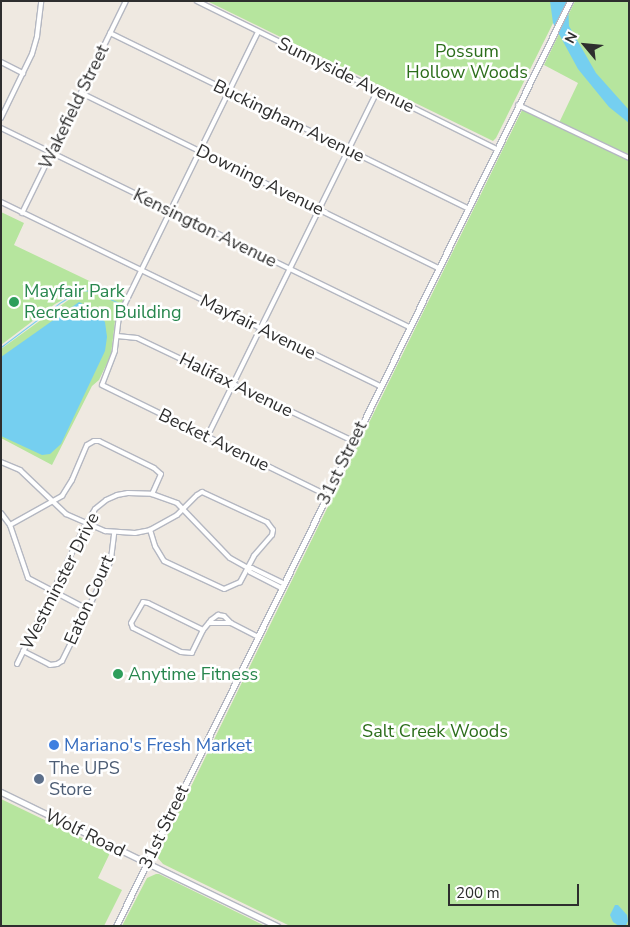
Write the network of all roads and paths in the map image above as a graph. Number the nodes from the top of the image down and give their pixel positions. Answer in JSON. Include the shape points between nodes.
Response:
{"nodes":[{"id":1,"x":41,"y":1,"type":"edge"},
{"id":2,"x":126,"y":1,"type":"edge"},
{"id":3,"x":197,"y":1,"type":"edge"},
{"id":4,"x":570,"y":1,"type":"edge"},
{"id":5,"x":258,"y":32,"type":"junction"},
{"id":6,"x":110,"y":33,"type":"junction"},
{"id":7,"x":1,"y":62,"type":"edge"},
{"id":8,"x":23,"y":73,"type":"junction"},
{"id":9,"x":378,"y":90,"type":"junction"},
{"id":10,"x":229,"y":92,"type":"junction"},
{"id":11,"x":81,"y":93,"type":"junction"},
{"id":12,"x":518,"y":105,"type":"junction"},
{"id":13,"x":1,"y":118,"type":"edge"},
{"id":14,"x":1,"y":128,"type":"edge"},
{"id":15,"x":496,"y":149,"type":"junction"},
{"id":16,"x":349,"y":150,"type":"junction"},
{"id":17,"x":200,"y":152,"type":"junction"},
{"id":18,"x":51,"y":153,"type":"junction"},
{"id":19,"x":629,"y":158,"type":"edge"},
{"id":20,"x":1,"y":202,"type":"edge"},
{"id":21,"x":468,"y":208,"type":"junction"},
{"id":22,"x":320,"y":209,"type":"junction"},
{"id":23,"x":171,"y":211,"type":"junction"},
{"id":24,"x":22,"y":212,"type":"junction"},
{"id":25,"x":438,"y":268,"type":"junction"},
{"id":26,"x":290,"y":269,"type":"junction"},
{"id":27,"x":141,"y":271,"type":"junction"},
{"id":28,"x":409,"y":327,"type":"junction"},
{"id":29,"x":260,"y":329,"type":"junction"},
{"id":30,"x":117,"y":336,"type":"junction"},
{"id":31,"x":233,"y":384,"type":"junction"},
{"id":32,"x":380,"y":386,"type":"junction"},
{"id":33,"x":207,"y":437,"type":"junction"},
{"id":34,"x":353,"y":441,"type":"junction"},
{"id":35,"x":1,"y":462,"type":"edge"},
{"id":36,"x":152,"y":494,"type":"junction"},
{"id":37,"x":326,"y":495,"type":"junction"},
{"id":38,"x":53,"y":502,"type":"junction"},
{"id":39,"x":184,"y":509,"type":"junction"},
{"id":40,"x":1,"y":513,"type":"edge"},
{"id":41,"x":86,"y":524,"type":"junction"},
{"id":42,"x":10,"y":525,"type":"junction"},
{"id":43,"x":150,"y":530,"type":"junction"},
{"id":44,"x":114,"y":533,"type":"junction"},
{"id":45,"x":248,"y":568,"type":"junction"},
{"id":46,"x":282,"y":585,"type":"junction"},
{"id":47,"x":53,"y":591,"type":"junction"},
{"id":48,"x":87,"y":609,"type":"junction"},
{"id":49,"x":203,"y":630,"type":"junction"},
{"id":50,"x":257,"y":636,"type":"junction"},
{"id":51,"x":23,"y":651,"type":"junction"},
{"id":52,"x":17,"y":664,"type":"dead end"},
{"id":53,"x":1,"y":792,"type":"edge"},
{"id":54,"x":147,"y":862,"type":"junction"},
{"id":55,"x":116,"y":926,"type":"edge"},
{"id":56,"x":277,"y":926,"type":"edge"}],
"edges":[{"from":1,"to":8,"type":"street","via":[[37,36]]},
{"from":2,"to":6,"type":"street","name":"Wakefield Street"},
{"from":3,"to":5,"type":"street","name":"Sunnyside Avenue"},
{"from":4,"to":12,"type":"main road","name":"31st Street"},
{"from":5,"to":9,"type":"street","name":"Sunnyside Avenue"},
{"from":5,"to":10,"type":"street"},
{"from":6,"to":10,"type":"street","name":"Buckingham Avenue"},
{"from":6,"to":11,"type":"street","name":"Wakefield Street"},
{"from":7,"to":8,"type":"street"},
{"from":8,"to":13,"type":"street"},
{"from":9,"to":15,"type":"street","name":"Sunnyside Avenue"},
{"from":9,"to":16,"type":"street"},
{"from":10,"to":16,"type":"street","name":"Buckingham Avenue"},
{"from":10,"to":17,"type":"street"},
{"from":11,"to":17,"type":"street","name":"Downing Avenue"},
{"from":11,"to":18,"type":"street","name":"Wakefield Street"},
{"from":12,"to":15,"type":"main road","name":"31st Street"},
{"from":12,"to":19,"type":"street"},
{"from":14,"to":18,"type":"street","name":"Kensington Avenue"},
{"from":15,"to":21,"type":"main road","name":"31st Street"},
{"from":16,"to":21,"type":"street","name":"Buckingham Avenue"},
{"from":16,"to":22,"type":"street"},
{"from":17,"to":22,"type":"street","name":"Downing Avenue"},
{"from":17,"to":23,"type":"street"},
{"from":18,"to":23,"type":"street","name":"Kensington Avenue"},
{"from":18,"to":24,"type":"street","name":"Wakefield Street"},
{"from":20,"to":24,"type":"street","name":"Mayfair Avenue"},
{"from":21,"to":25,"type":"main road","name":"31st Street"},
{"from":22,"to":25,"type":"street","name":"Downing Avenue"},
{"from":22,"to":26,"type":"street"},
{"from":23,"to":26,"type":"street","name":"Kensington Avenue"},
{"from":23,"to":27,"type":"street"},
{"from":24,"to":27,"type":"street","name":"Mayfair Avenue"},
{"from":25,"to":28,"type":"main road","name":"31st Street"},
{"from":26,"to":28,"type":"street","name":"Kensington Avenue"},
{"from":26,"to":29,"type":"street"},
{"from":27,"to":29,"type":"street","name":"Mayfair Avenue"},
{"from":27,"to":30,"type":"street","via":[[119,316]]},
{"from":28,"to":32,"type":"main road","name":"31st Street"},
{"from":29,"to":31,"type":"street"},
{"from":29,"to":32,"type":"street","name":"Mayfair Avenue"},
{"from":30,"to":31,"type":"street","name":"Halifax Avenue","via":[[137,338]]},
{"from":30,"to":33,"type":"street","name":"Becket Avenue","via":[[114,356],[102,385]]},
{"from":31,"to":33,"type":"street"},
{"from":31,"to":34,"type":"street","name":"Halifax Avenue"},
{"from":32,"to":34,"type":"main road","name":"31st Street"},
{"from":33,"to":37,"type":"street","name":"Becket Avenue"},
{"from":34,"to":37,"type":"main road","name":"31st Street"},
{"from":35,"to":38,"type":"street","via":[[20,470]]},
{"from":36,"to":38,"type":"street","via":[[161,474],[94,441],[87,445],[66,490]]},
{"from":36,"to":39,"type":"street","name":"Westminster Drive"},
{"from":36,"to":41,"type":"street","name":"Westminster Drive","via":[[128,493],[106,500]]},
{"from":37,"to":46,"type":"main road","name":"31st Street"},
{"from":38,"to":41,"type":"street","via":[[66,514]]},
{"from":38,"to":42,"type":"street"},
{"from":39,"to":43,"type":"street"},
{"from":39,"to":45,"type":"street","name":"Westminster Drive","via":[[223,551]]},
{"from":39,"to":45,"type":"street","via":[[202,492],[270,525],[272,535]]},
{"from":40,"to":42,"type":"street"},
{"from":41,"to":44,"type":"street"},
{"from":41,"to":47,"type":"street","name":"Westminster Drive"},
{"from":42,"to":47,"type":"street","via":[[28,578]]},
{"from":43,"to":44,"type":"street"},
{"from":43,"to":45,"type":"street","via":[[154,546],[164,561],[220,588],[236,585]]},
{"from":44,"to":48,"type":"street","name":"Eaton Court","via":[[111,559]]},
{"from":45,"to":46,"type":"street","name":"Westminster Drive"},
{"from":46,"to":50,"type":"main road","name":"31st Street"},
{"from":47,"to":48,"type":"street"},
{"from":47,"to":51,"type":"street","name":"Westminster Drive"},
{"from":48,"to":51,"type":"street","name":"Eaton Court","via":[[57,664]]},
{"from":49,"to":49,"type":"street","via":[[145,602],[139,606],[131,622],[135,630],[187,654],[192,653]]},
{"from":49,"to":50,"type":"street","via":[[220,615]]},
{"from":50,"to":54,"type":"main road","name":"31st Street"},
{"from":51,"to":52,"type":"street","name":"Westminster Drive"},
{"from":53,"to":54,"type":"main road","name":"Wolf Road"},
{"from":54,"to":55,"type":"main road","name":"31st Street"},
{"from":54,"to":56,"type":"main road","name":"Wolf Road"}]}
